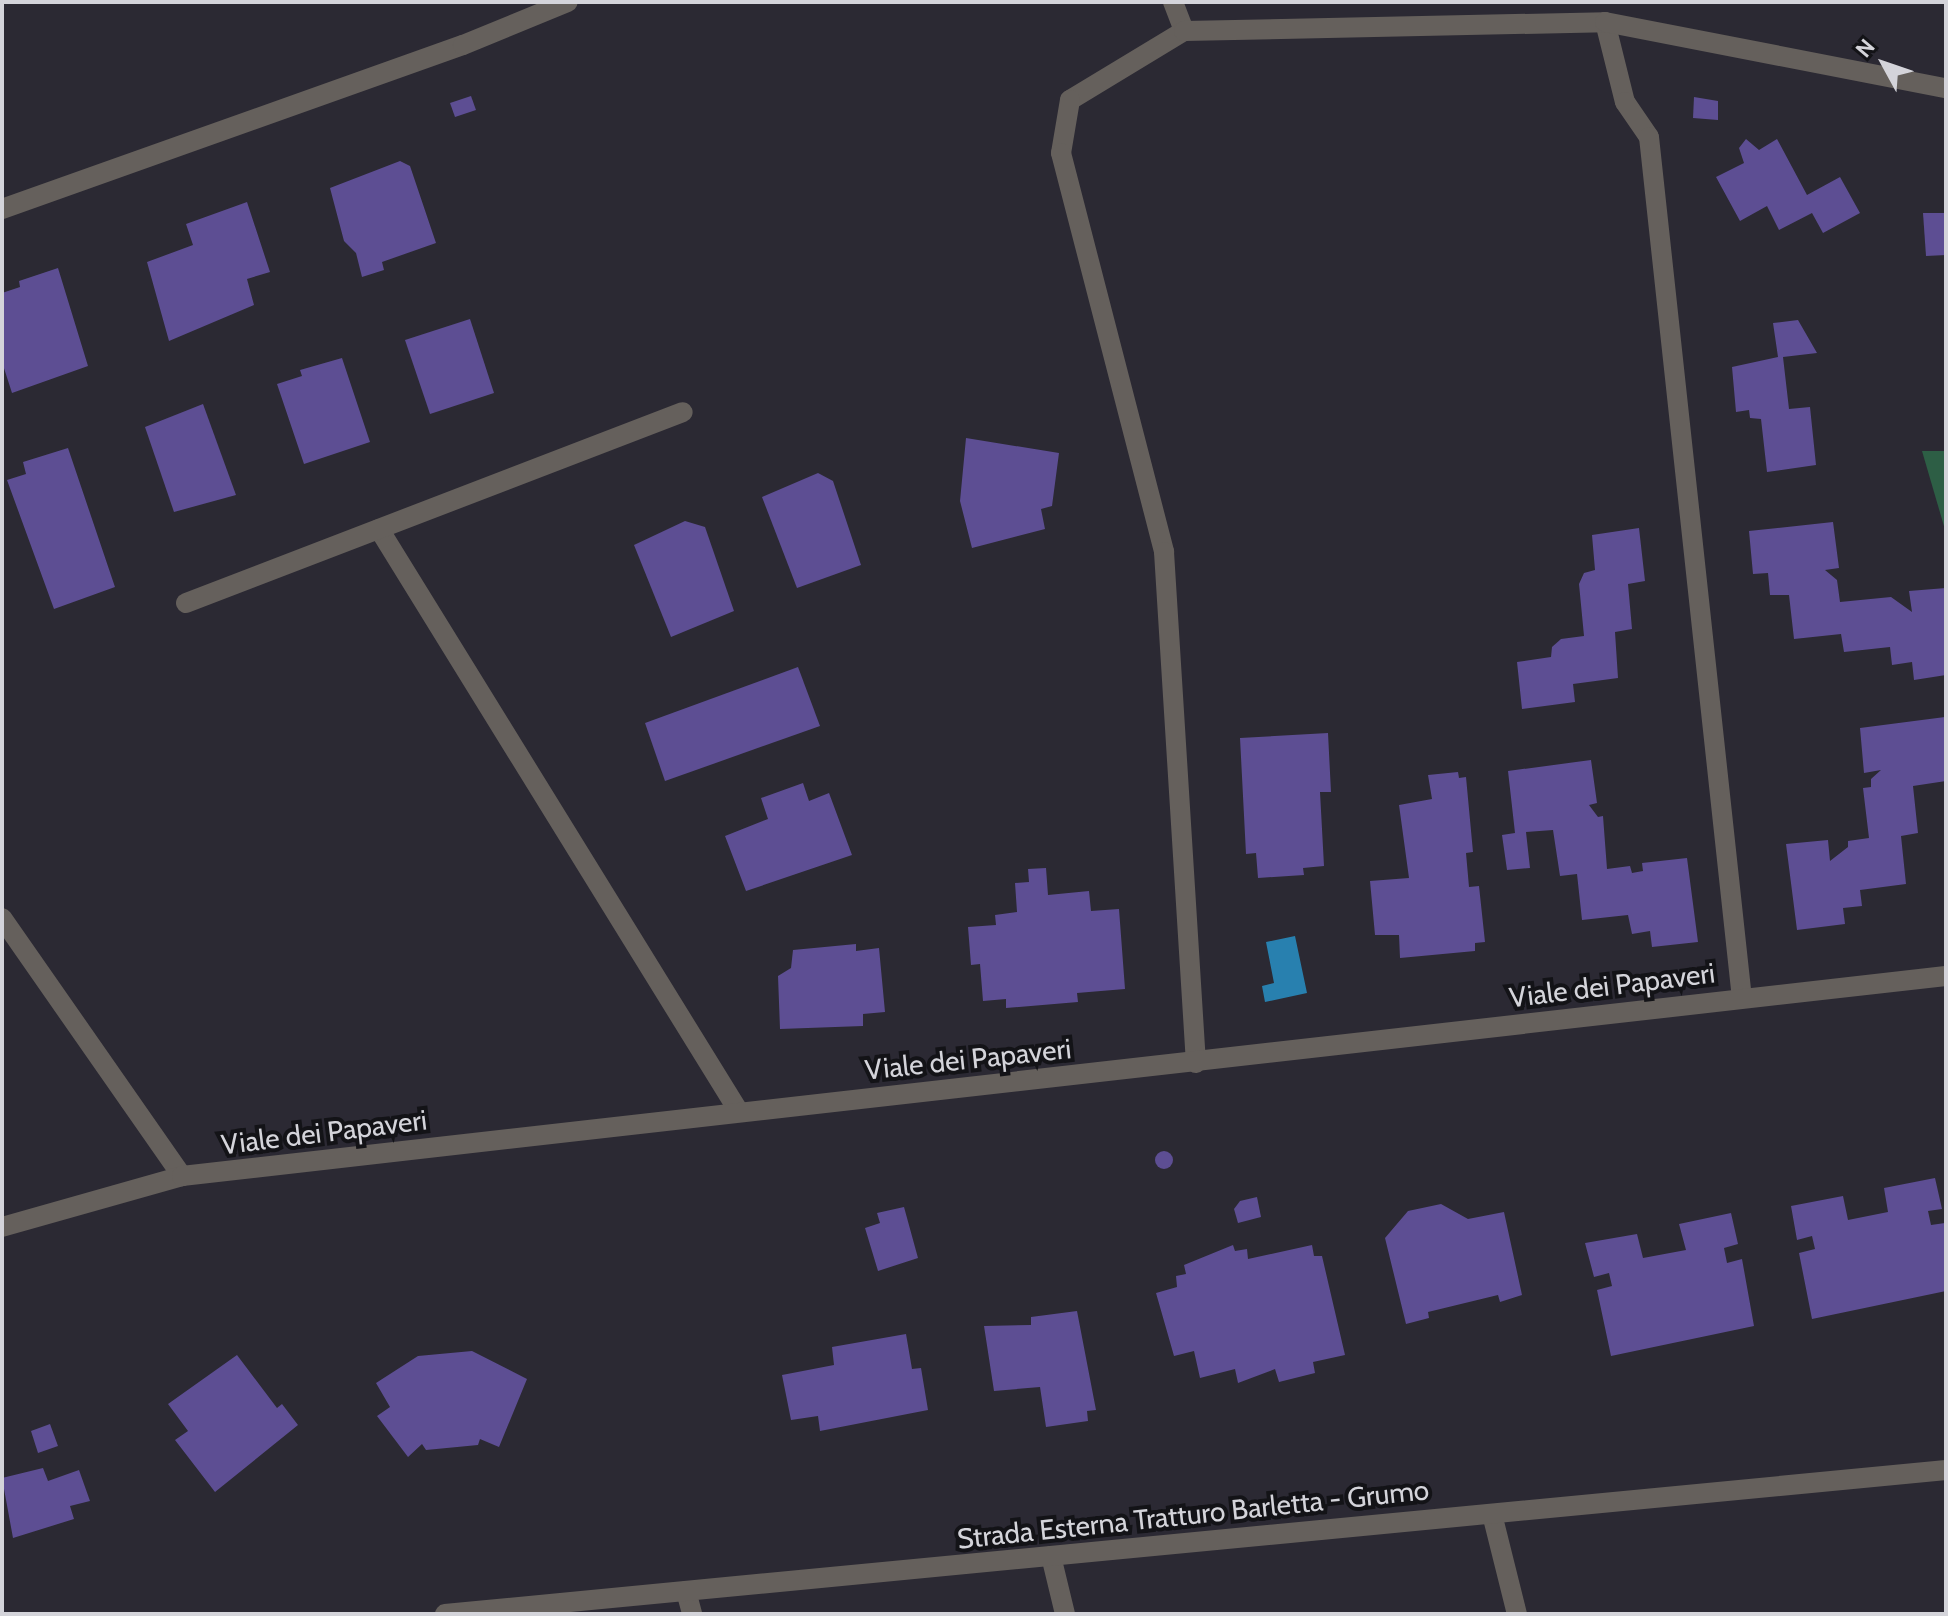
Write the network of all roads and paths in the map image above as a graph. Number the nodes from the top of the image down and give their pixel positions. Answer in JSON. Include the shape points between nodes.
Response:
{"nodes":[{"id":1,"x":568,"y":2,"type":"edge"},
{"id":2,"x":1173,"y":2,"type":"edge"},
{"id":3,"x":1605,"y":22,"type":"junction"},
{"id":4,"x":1184,"y":31,"type":"junction"},
{"id":5,"x":1946,"y":88,"type":"edge"},
{"id":6,"x":2,"y":209,"type":"edge"},
{"id":7,"x":683,"y":412,"type":"dead end"},
{"id":8,"x":379,"y":529,"type":"junction"},
{"id":9,"x":186,"y":603,"type":"dead end"},
{"id":10,"x":2,"y":918,"type":"edge"},
{"id":11,"x":1946,"y":976,"type":"edge"},
{"id":12,"x":1742,"y":998,"type":"junction"},
{"id":13,"x":1196,"y":1063,"type":"junction"},
{"id":14,"x":739,"y":1112,"type":"junction"},
{"id":15,"x":182,"y":1176,"type":"junction"},
{"id":16,"x":2,"y":1227,"type":"edge"},
{"id":17,"x":1946,"y":1470,"type":"edge"},
{"id":18,"x":1492,"y":1514,"type":"junction"},
{"id":19,"x":1051,"y":1556,"type":"junction"},
{"id":20,"x":686,"y":1591,"type":"junction"},
{"id":21,"x":445,"y":1614,"type":"edge"},
{"id":22,"x":692,"y":1614,"type":"edge"},
{"id":23,"x":1065,"y":1614,"type":"edge"},
{"id":24,"x":1517,"y":1614,"type":"edge"}],
"edges":[{"from":1,"to":6,"type":"street","via":[[463,45]]},
{"from":2,"to":4,"type":"street"},
{"from":3,"to":4,"type":"street"},
{"from":3,"to":5,"type":"street"},
{"from":3,"to":12,"type":"street","via":[[1625,102],[1649,137]]},
{"from":4,"to":13,"type":"street","via":[[1070,100],[1061,153],[1164,552]]},
{"from":7,"to":8,"type":"street"},
{"from":8,"to":9,"type":"street"},
{"from":8,"to":14,"type":"street"},
{"from":10,"to":15,"type":"street"},
{"from":11,"to":12,"type":"street","name":"Viale dei Papaveri"},
{"from":12,"to":13,"type":"street","name":"Viale dei Papaveri"},
{"from":13,"to":14,"type":"street","name":"Viale dei Papaveri"},
{"from":14,"to":15,"type":"street","name":"Viale dei Papaveri"},
{"from":15,"to":16,"type":"street","name":"Viale dei Papaveri"},
{"from":17,"to":18,"type":"street","name":"Strada Esterna Tratturo Barletta - Grumo"},
{"from":18,"to":19,"type":"street","name":"Strada Esterna Tratturo Barletta - Grumo"},
{"from":18,"to":24,"type":"street"},
{"from":19,"to":20,"type":"street","name":"Strada Esterna Tratturo Barletta - Grumo"},
{"from":19,"to":23,"type":"street"},
{"from":20,"to":21,"type":"street","name":"Strada Esterna Tratturo Barletta - Grumo"},
{"from":20,"to":22,"type":"street"}]}
